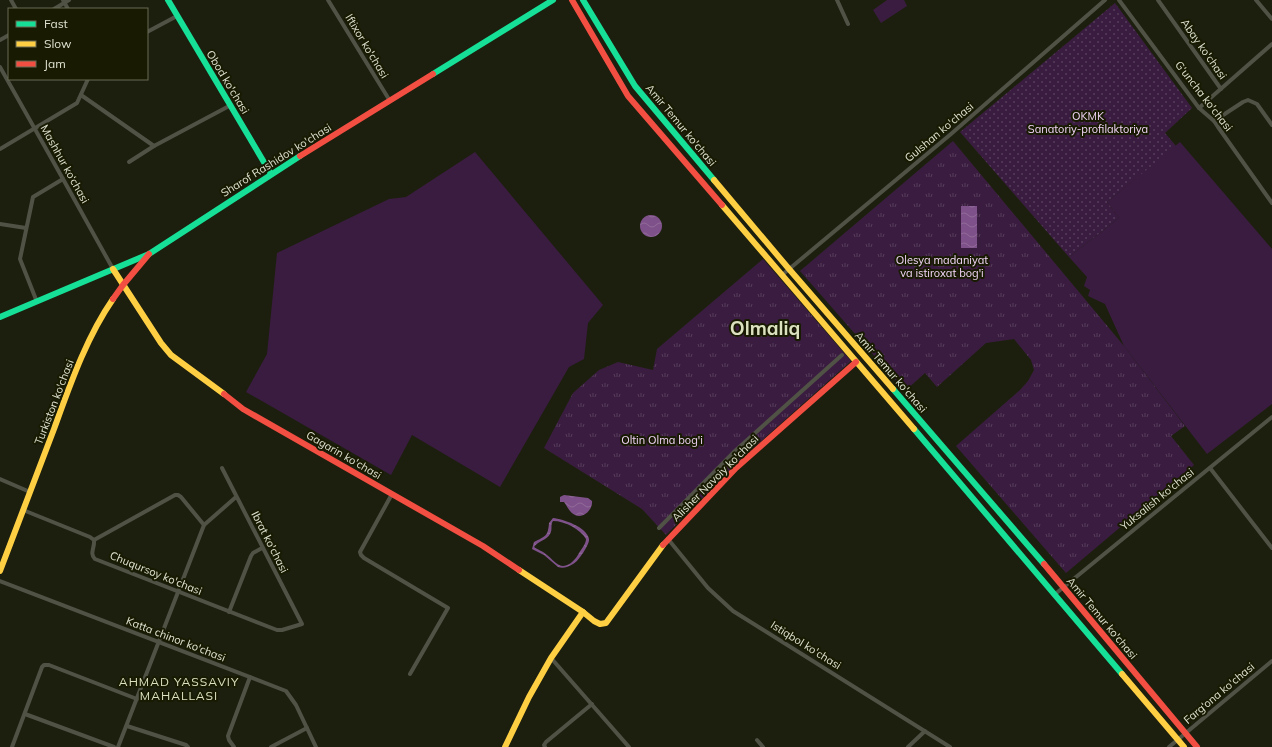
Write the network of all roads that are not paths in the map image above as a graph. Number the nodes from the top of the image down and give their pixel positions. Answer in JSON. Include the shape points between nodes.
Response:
{"nodes":[{"id":1,"x":70,"y":0,"type":"edge"},
{"id":2,"x":168,"y":0,"type":"edge"},
{"id":3,"x":328,"y":0,"type":"edge"},
{"id":4,"x":553,"y":0,"type":"edge"},
{"id":5,"x":572,"y":0,"type":"edge"},
{"id":6,"x":583,"y":0,"type":"edge"},
{"id":7,"x":836,"y":0,"type":"edge"},
{"id":8,"x":1105,"y":0,"type":"edge"},
{"id":9,"x":1120,"y":0,"type":"edge"},
{"id":10,"x":1158,"y":0,"type":"edge"},
{"id":11,"x":1256,"y":0,"type":"edge"},
{"id":12,"x":64,"y":1,"type":"edge"},
{"id":13,"x":55,"y":8,"type":"edge"},
{"id":14,"x":177,"y":16,"type":"junction"},
{"id":15,"x":1272,"y":19,"type":"edge"},
{"id":16,"x":848,"y":24,"type":"dead end"},
{"id":17,"x":148,"y":31,"type":"edge"},
{"id":18,"x":1272,"y":44,"type":"edge"},
{"id":19,"x":0,"y":67,"type":"edge"},
{"id":20,"x":88,"y":80,"type":"edge"},
{"id":21,"x":1221,"y":89,"type":"junction"},
{"id":22,"x":81,"y":95,"type":"junction"},
{"id":23,"x":390,"y":101,"type":"junction"},
{"id":24,"x":231,"y":105,"type":"junction"},
{"id":25,"x":1200,"y":108,"type":"junction"},
{"id":26,"x":1214,"y":121,"type":"junction"},
{"id":27,"x":1272,"y":125,"type":"edge"},
{"id":28,"x":35,"y":129,"type":"junction"},
{"id":29,"x":154,"y":146,"type":"junction"},
{"id":30,"x":0,"y":149,"type":"edge"},
{"id":31,"x":129,"y":162,"type":"dead end"},
{"id":32,"x":271,"y":174,"type":"junction"},
{"id":33,"x":63,"y":179,"type":"junction"},
{"id":34,"x":1272,"y":203,"type":"edge"},
{"id":35,"x":0,"y":224,"type":"edge"},
{"id":36,"x":26,"y":228,"type":"junction"},
{"id":37,"x":149,"y":254,"type":"junction"},
{"id":38,"x":113,"y":269,"type":"junction"},
{"id":39,"x":789,"y":269,"type":"junction"},
{"id":40,"x":782,"y":275,"type":"junction"},
{"id":41,"x":123,"y":285,"type":"junction"},
{"id":42,"x":37,"y":302,"type":"junction"},
{"id":43,"x":0,"y":317,"type":"edge"},
{"id":44,"x":842,"y":355,"type":"dead end"},
{"id":45,"x":856,"y":362,"type":"junction"},
{"id":46,"x":899,"y":396,"type":"junction"},
{"id":47,"x":890,"y":403,"type":"junction"},
{"id":48,"x":1272,"y":417,"type":"edge"},
{"id":49,"x":222,"y":468,"type":"dead end"},
{"id":50,"x":1210,"y":468,"type":"junction"},
{"id":51,"x":962,"y":470,"type":"junction"},
{"id":52,"x":956,"y":478,"type":"junction"},
{"id":53,"x":0,"y":479,"type":"edge"},
{"id":54,"x":30,"y":492,"type":"junction"},
{"id":55,"x":392,"y":494,"type":"junction"},
{"id":56,"x":236,"y":497,"type":"junction"},
{"id":57,"x":23,"y":510,"type":"junction"},
{"id":58,"x":204,"y":525,"type":"junction"},
{"id":59,"x":659,"y":528,"type":"dead end"},
{"id":60,"x":668,"y":539,"type":"junction"},
{"id":61,"x":94,"y":540,"type":"junction"},
{"id":62,"x":262,"y":548,"type":"junction"},
{"id":63,"x":1272,"y":548,"type":"edge"},
{"id":64,"x":0,"y":571,"type":"edge"},
{"id":65,"x":0,"y":581,"type":"edge"},
{"id":66,"x":1064,"y":588,"type":"junction"},
{"id":67,"x":179,"y":592,"type":"junction"},
{"id":68,"x":1054,"y":595,"type":"junction"},
{"id":69,"x":229,"y":612,"type":"junction"},
{"id":70,"x":583,"y":612,"type":"junction"},
{"id":71,"x":606,"y":623,"type":"joint"},
{"id":72,"x":302,"y":624,"type":"joint"},
{"id":73,"x":159,"y":642,"type":"junction"},
{"id":74,"x":552,"y":658,"type":"junction"},
{"id":75,"x":1272,"y":661,"type":"edge"},
{"id":76,"x":410,"y":674,"type":"dead end"},
{"id":77,"x":250,"y":677,"type":"junction"},
{"id":78,"x":137,"y":699,"type":"junction"},
{"id":79,"x":592,"y":704,"type":"junction"},
{"id":80,"x":25,"y":714,"type":"junction"},
{"id":81,"x":127,"y":726,"type":"junction"},
{"id":82,"x":307,"y":728,"type":"junction"},
{"id":83,"x":926,"y":731,"type":"junction"},
{"id":84,"x":1185,"y":733,"type":"junction"},
{"id":85,"x":757,"y":740,"type":"dead end"},
{"id":86,"x":1177,"y":740,"type":"junction"},
{"id":87,"x":12,"y":747,"type":"edge"},
{"id":88,"x":114,"y":747,"type":"edge"},
{"id":89,"x":118,"y":747,"type":"edge"},
{"id":90,"x":188,"y":747,"type":"edge"},
{"id":91,"x":234,"y":747,"type":"edge"},
{"id":92,"x":272,"y":747,"type":"edge"},
{"id":93,"x":316,"y":747,"type":"edge"},
{"id":94,"x":505,"y":747,"type":"edge"},
{"id":95,"x":545,"y":747,"type":"edge"},
{"id":96,"x":629,"y":747,"type":"edge"},
{"id":97,"x":763,"y":747,"type":"edge"},
{"id":98,"x":908,"y":747,"type":"edge"},
{"id":99,"x":950,"y":747,"type":"edge"},
{"id":100,"x":1169,"y":747,"type":"edge"},
{"id":101,"x":1184,"y":747,"type":"edge"},
{"id":102,"x":1197,"y":747,"type":"edge"}],
"edges":[{"from":1,"to":12,"type":"street"},
{"from":2,"to":14,"type":"main road","name":"Obod ko'chasi"},
{"from":3,"to":23,"type":"street","name":"Iftixor ko'chasi"},
{"from":4,"to":23,"type":"main road","name":"Sharof Rashidov ko'chasi"},
{"from":5,"to":40,"type":"main road","name":"Amir Temur ko'chasi","via":[[628,96]]},
{"from":6,"to":39,"type":"main road","name":"Amir Temur ko'chasi","via":[[635,86]]},
{"from":7,"to":16,"type":"street"},
{"from":8,"to":39,"type":"street","name":"Gulshan ko'chasi","via":[[951,134]]},
{"from":9,"to":25,"type":"street","name":"G‘uncha ko'chasi"},
{"from":10,"to":21,"type":"street","name":"Abay ko'chasi"},
{"from":11,"to":15,"type":"street"},
{"from":12,"to":13,"type":"street"},
{"from":14,"to":17,"type":"street"},
{"from":14,"to":24,"type":"main road","name":"Obod ko'chasi"},
{"from":18,"to":21,"type":"street"},
{"from":19,"to":28,"type":"street","name":"Mashhur ko‘chasi"},
{"from":20,"to":22,"type":"street"},
{"from":21,"to":25,"type":"street"},
{"from":22,"to":28,"type":"street","via":[[77,103]]},
{"from":22,"to":29,"type":"street"},
{"from":23,"to":32,"type":"main road","name":"Sharof Rashidov ko'chasi"},
{"from":24,"to":29,"type":"street"},
{"from":24,"to":32,"type":"main road","name":"Obod ko'chasi"},
{"from":25,"to":26,"type":"street","name":"G‘uncha ko'chasi"},
{"from":26,"to":27,"type":"street","via":[[1248,100],[1257,104]]},
{"from":26,"to":34,"type":"street","name":"G‘uncha ko'chasi"},
{"from":28,"to":30,"type":"street"},
{"from":28,"to":33,"type":"street","name":"Mashhur ko‘chasi"},
{"from":29,"to":31,"type":"street"},
{"from":32,"to":37,"type":"main road","name":"Sharof Rashidov ko'chasi"},
{"from":33,"to":36,"type":"street","via":[[33,197]]},
{"from":33,"to":38,"type":"street","name":"Mashhur ko‘chasi"},
{"from":35,"to":36,"type":"street"},
{"from":36,"to":42,"type":"street","via":[[20,259]]},
{"from":37,"to":38,"type":"main road","name":"Sharof Rashidov ko'chasi"},
{"from":37,"to":41,"type":"main road","name":"Turkiston ko'chasi"},
{"from":38,"to":41,"type":"main road","name":"Gagarin ko'chasi"},
{"from":38,"to":42,"type":"main road","name":"Sharof Rashidov ko'chasi"},
{"from":39,"to":40,"type":"street","name":"Gulshan ko'chasi"},
{"from":39,"to":46,"type":"main road","name":"Amir Temur ko'chasi"},
{"from":40,"to":45,"type":"main road","name":"Amir Temur ko'chasi"},
{"from":41,"to":54,"type":"main road","name":"Turkiston ko'chasi","via":[[90,338]]},
{"from":41,"to":55,"type":"main road","name":"Gagarin ko'chasi","via":[[161,343],[200,377],[243,409]]},
{"from":42,"to":43,"type":"main road","name":"Sharof Rashidov ko'chasi"},
{"from":44,"to":59,"type":"street","via":[[735,451]]},
{"from":45,"to":47,"type":"main road","name":"Amir Temur ko'chasi"},
{"from":45,"to":60,"type":"main road","name":"Alisher Navoiy ko'chasi","via":[[736,468]]},
{"from":46,"to":47,"type":"main road"},
{"from":46,"to":51,"type":"main road","name":"Amir Temur ko'chasi"},
{"from":47,"to":52,"type":"main road","name":"Amir Temur ko'chasi"},
{"from":48,"to":50,"type":"street","name":"Yuksalish ko'chasi"},
{"from":49,"to":56,"type":"street","name":"Ibrat ko'chasi"},
{"from":50,"to":63,"type":"street"},
{"from":50,"to":66,"type":"street","name":"Yuksalish ko'chasi"},
{"from":51,"to":52,"type":"main road"},
{"from":51,"to":66,"type":"main road","name":"Amir Temur ko'chasi"},
{"from":52,"to":68,"type":"main road","name":"Amir Temur ko'chasi"},
{"from":53,"to":54,"type":"street"},
{"from":54,"to":57,"type":"main road","name":"Turkiston ko'chasi"},
{"from":55,"to":70,"type":"main road","name":"Gagarin ko'chasi","via":[[483,546]]},
{"from":55,"to":76,"type":"street","via":[[360,552],[361,555],[448,608]]},
{"from":56,"to":58,"type":"street"},
{"from":56,"to":62,"type":"street","name":"Ibrat ko'chasi"},
{"from":57,"to":61,"type":"street"},
{"from":57,"to":64,"type":"main road","name":"Turkiston ko'chasi"},
{"from":58,"to":61,"type":"street","via":[[181,497],[175,495]]},
{"from":58,"to":67,"type":"street"},
{"from":60,"to":71,"type":"main road","name":"Alisher Navoiy ko'chasi"},
{"from":60,"to":83,"type":"street","name":"Istiqbol ko'chasi","via":[[708,588],[733,610]]},
{"from":61,"to":67,"type":"street","name":"Chuqursoy ko'chasi","via":[[92,556],[95,559]]},
{"from":62,"to":69,"type":"street","via":[[252,553]]},
{"from":62,"to":72,"type":"street","name":"Ibrat ko'chasi"},
{"from":65,"to":73,"type":"street","name":"Katta chinor ko'chasi"},
{"from":66,"to":68,"type":"street","name":"Yuksalish ko'chasi"},
{"from":66,"to":84,"type":"main road","name":"Amir Temur ko'chasi"},
{"from":67,"to":69,"type":"street","name":"Chuqursoy ko'chasi"},
{"from":67,"to":73,"type":"street"},
{"from":68,"to":86,"type":"main road","name":"Amir Temur ko'chasi"},
{"from":69,"to":72,"type":"street","name":"Chuqursoy ko'chasi","via":[[277,630]]},
{"from":70,"to":71,"type":"main road","name":"Gagarin ko'chasi","via":[[598,624]]},
{"from":70,"to":74,"type":"main road"},
{"from":73,"to":77,"type":"street","name":"Katta chinor ko'chasi"},
{"from":73,"to":78,"type":"street"},
{"from":74,"to":79,"type":"street"},
{"from":74,"to":94,"type":"main road"},
{"from":75,"to":84,"type":"street","name":"Farg‘ona ko'chasi"},
{"from":77,"to":82,"type":"street","name":"Katta chinor ko'chasi","via":[[286,690]]},
{"from":77,"to":91,"type":"street","via":[[228,736]]},
{"from":78,"to":80,"type":"street","via":[[44,665]]},
{"from":78,"to":81,"type":"street"},
{"from":79,"to":95,"type":"street","via":[[546,742]]},
{"from":79,"to":96,"type":"street"},
{"from":80,"to":87,"type":"street"},
{"from":80,"to":88,"type":"street"},
{"from":81,"to":89,"type":"street"},
{"from":81,"to":90,"type":"street","via":[[186,744]]},
{"from":82,"to":92,"type":"street"},
{"from":82,"to":93,"type":"street","name":"Katta chinor ko'chasi"},
{"from":83,"to":98,"type":"street"},
{"from":83,"to":99,"type":"street","name":"Istiqbol ko'chasi"},
{"from":84,"to":86,"type":"street","name":"Farg‘ona ko'chasi"},
{"from":84,"to":102,"type":"main road","name":"Amir Temur ko'chasi"},
{"from":85,"to":97,"type":"street"},
{"from":86,"to":100,"type":"street"},
{"from":86,"to":101,"type":"main road","name":"Amir Temur ko'chasi"}]}
